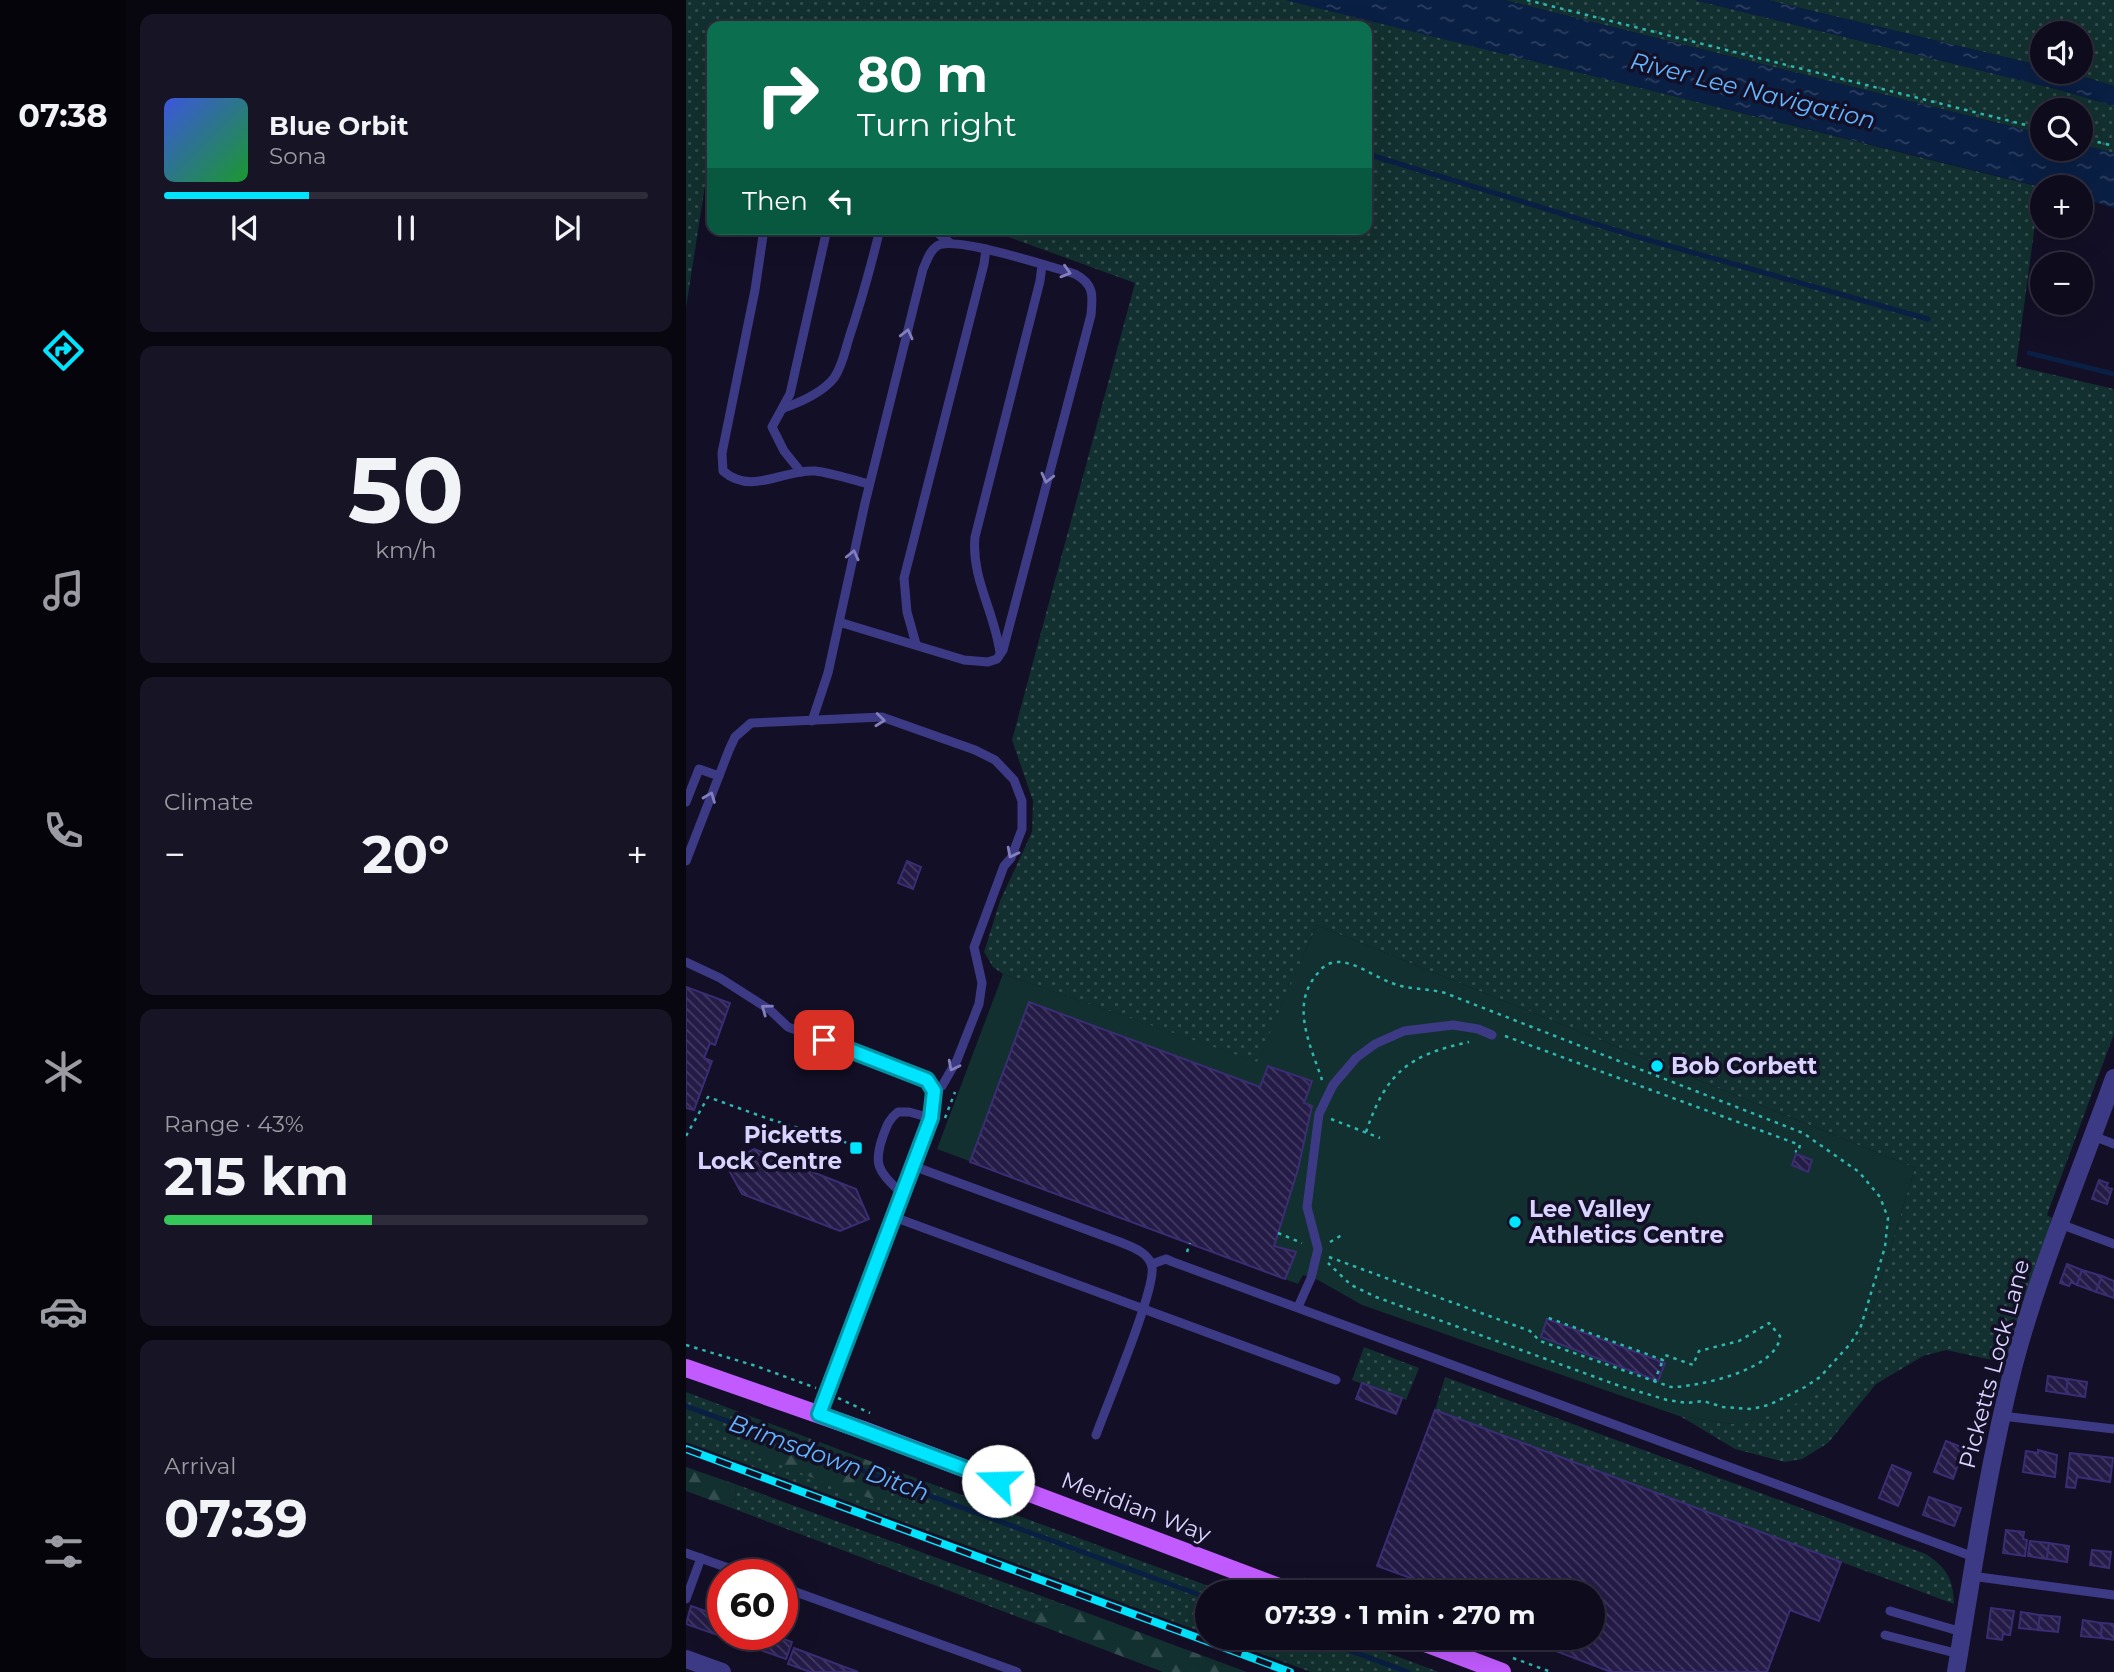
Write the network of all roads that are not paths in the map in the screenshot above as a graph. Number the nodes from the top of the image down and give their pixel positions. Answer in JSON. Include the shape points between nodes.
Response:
{"nodes":[{"id":1,"x":763,"y":235,"type":"edge"},
{"id":2,"x":826,"y":235,"type":"edge"},
{"id":3,"x":878,"y":235,"type":"edge"},
{"id":4,"x":940,"y":235,"type":"edge"},
{"id":5,"x":950,"y":243,"type":"junction"},
{"id":6,"x":986,"y":249,"type":"junction"},
{"id":7,"x":1042,"y":265,"type":"junction"},
{"id":8,"x":784,"y":408,"type":"junction"},
{"id":9,"x":801,"y":472,"type":"junction"},
{"id":10,"x":869,"y":484,"type":"junction"},
{"id":11,"x":839,"y":622,"type":"junction"},
{"id":12,"x":916,"y":644,"type":"junction"},
{"id":13,"x":1000,"y":654,"type":"junction"},
{"id":14,"x":812,"y":721,"type":"junction"},
{"id":15,"x":719,"y":776,"type":"junction"},
{"id":16,"x":686,"y":802,"type":"edge"},
{"id":17,"x":686,"y":861,"type":"edge"},
{"id":18,"x":686,"y":962,"type":"edge"},
{"id":19,"x":1492,"y":1035,"type":"road end"},
{"id":20,"x":2114,"y":1079,"type":"edge"},
{"id":21,"x":934,"y":1091,"type":"junction"},
{"id":22,"x":931,"y":1118,"type":"junction"},
{"id":23,"x":2093,"y":1136,"type":"junction"},
{"id":24,"x":2114,"y":1144,"type":"edge"},
{"id":25,"x":914,"y":1166,"type":"junction"},
{"id":26,"x":902,"y":1194,"type":"junction"},
{"id":27,"x":894,"y":1217,"type":"junction"},
{"id":28,"x":2060,"y":1224,"type":"junction"},
{"id":29,"x":2114,"y":1244,"type":"edge"},
{"id":30,"x":1152,"y":1264,"type":"junction"},
{"id":31,"x":1298,"y":1307,"type":"junction"},
{"id":32,"x":1143,"y":1309,"type":"junction"},
{"id":33,"x":686,"y":1368,"type":"edge"},
{"id":34,"x":1336,"y":1380,"type":"dead end"},
{"id":35,"x":819,"y":1414,"type":"junction"},
{"id":36,"x":2002,"y":1416,"type":"junction"},
{"id":37,"x":2114,"y":1429,"type":"edge"},
{"id":38,"x":1096,"y":1435,"type":"dead end"},
{"id":39,"x":686,"y":1553,"type":"edge"},
{"id":40,"x":1974,"y":1557,"type":"junction"},
{"id":41,"x":701,"y":1558,"type":"junction"},
{"id":42,"x":707,"y":1560,"type":"edge"},
{"id":43,"x":1971,"y":1576,"type":"junction"},
{"id":44,"x":1260,"y":1580,"type":"edge"},
{"id":45,"x":798,"y":1593,"type":"edge"},
{"id":46,"x":2114,"y":1595,"type":"edge"},
{"id":47,"x":686,"y":1599,"type":"edge"},
{"id":48,"x":1890,"y":1611,"type":"dead end"},
{"id":49,"x":1962,"y":1632,"type":"junction"},
{"id":50,"x":1885,"y":1635,"type":"dead end"},
{"id":51,"x":1444,"y":1650,"type":"edge"},
{"id":52,"x":686,"y":1659,"type":"edge"},
{"id":53,"x":1957,"y":1663,"type":"edge"},
{"id":54,"x":722,"y":1672,"type":"edge"},
{"id":55,"x":1017,"y":1672,"type":"edge"},
{"id":56,"x":1502,"y":1672,"type":"edge"}],
"edges":[{"from":1,"to":9,"type":"lane","via":[[721,464],[729,477],[753,482]]},
{"from":2,"to":8,"type":"lane"},
{"from":3,"to":8,"type":"lane","via":[[859,310],[834,378]]},
{"from":4,"to":5,"type":"lane"},
{"from":5,"to":6,"type":"lane"},
{"from":10,"to":5,"type":"lane","one_way":true,"via":[[923,269],[930,252],[939,244]]},
{"from":6,"to":7,"type":"lane"},
{"from":6,"to":12,"type":"lane","via":[[904,578]]},
{"from":7,"to":13,"type":"lane","via":[[975,537],[975,569]]},
{"from":7,"to":13,"type":"lane","one_way":true,"via":[[1085,279],[1090,287],[1091,315]]},
{"from":8,"to":9,"type":"lane","via":[[772,427]]},
{"from":9,"to":10,"type":"lane","via":[[816,471]]},
{"from":11,"to":10,"type":"lane","one_way":true},
{"from":11,"to":12,"type":"lane"},
{"from":11,"to":14,"type":"lane"},
{"from":12,"to":13,"type":"lane","via":[[964,660],[988,662]]},
{"from":14,"to":15,"type":"lane","via":[[751,723],[735,737]]},
{"from":14,"to":21,"type":"lane","one_way":true,"via":[[882,718],[975,750],[995,760],[1014,780],[1022,801],[1022,829],[974,947],[982,983],[979,1004],[957,1059],[942,1086]]},
{"from":15,"to":16,"type":"lane","via":[[698,769]]},
{"from":17,"to":15,"type":"lane","one_way":true},
{"from":21,"to":18,"type":"lane","one_way":true,"via":[[927,1080],[788,1027],[720,978]]},
{"from":19,"to":31,"type":"lane","via":[[1453,1025],[1404,1031],[1375,1044],[1333,1085],[1319,1114],[1307,1208],[1318,1249]]},
{"from":20,"to":23,"type":"street","name":"Picketts Lock Lane"},
{"from":21,"to":22,"type":"lane"},
{"from":22,"to":25,"type":"lane"},
{"from":22,"to":26,"type":"lane","via":[[898,1112],[889,1119],[877,1165]]},
{"from":23,"to":24,"type":"lane"},
{"from":23,"to":28,"type":"street","name":"Picketts Lock Lane"},
{"from":25,"to":26,"type":"lane"},
{"from":25,"to":30,"type":"lane","via":[[1120,1241],[1145,1254]]},
{"from":26,"to":27,"type":"lane"},
{"from":27,"to":32,"type":"lane"},
{"from":27,"to":35,"type":"lane"},
{"from":28,"to":29,"type":"lane"},
{"from":28,"to":36,"type":"street","name":"Picketts Lock Lane"},
{"from":30,"to":31,"type":"lane","via":[[1166,1259]]},
{"from":30,"to":32,"type":"lane"},
{"from":31,"to":40,"type":"lane"},
{"from":32,"to":34,"type":"lane"},
{"from":32,"to":38,"type":"lane"},
{"from":33,"to":35,"type":"main road","name":"Meridian Way"},
{"from":35,"to":44,"type":"main road","name":"Meridian Way"},
{"from":36,"to":37,"type":"lane"},
{"from":36,"to":40,"type":"street","name":"Picketts Lock Lane"},
{"from":39,"to":41,"type":"lane"},
{"from":40,"to":43,"type":"street","name":"Picketts Lock Lane"},
{"from":41,"to":42,"type":"lane"},
{"from":41,"to":47,"type":"lane"},
{"from":43,"to":46,"type":"lane"},
{"from":43,"to":49,"type":"street","name":"Picketts Lock Lane"},
{"from":45,"to":55,"type":"lane"},
{"from":48,"to":49,"type":"lane"},
{"from":49,"to":53,"type":"street","name":"Picketts Lock Lane"},
{"from":50,"to":53,"type":"lane"},
{"from":51,"to":56,"type":"main road"},
{"from":52,"to":54,"type":"street"}]}
